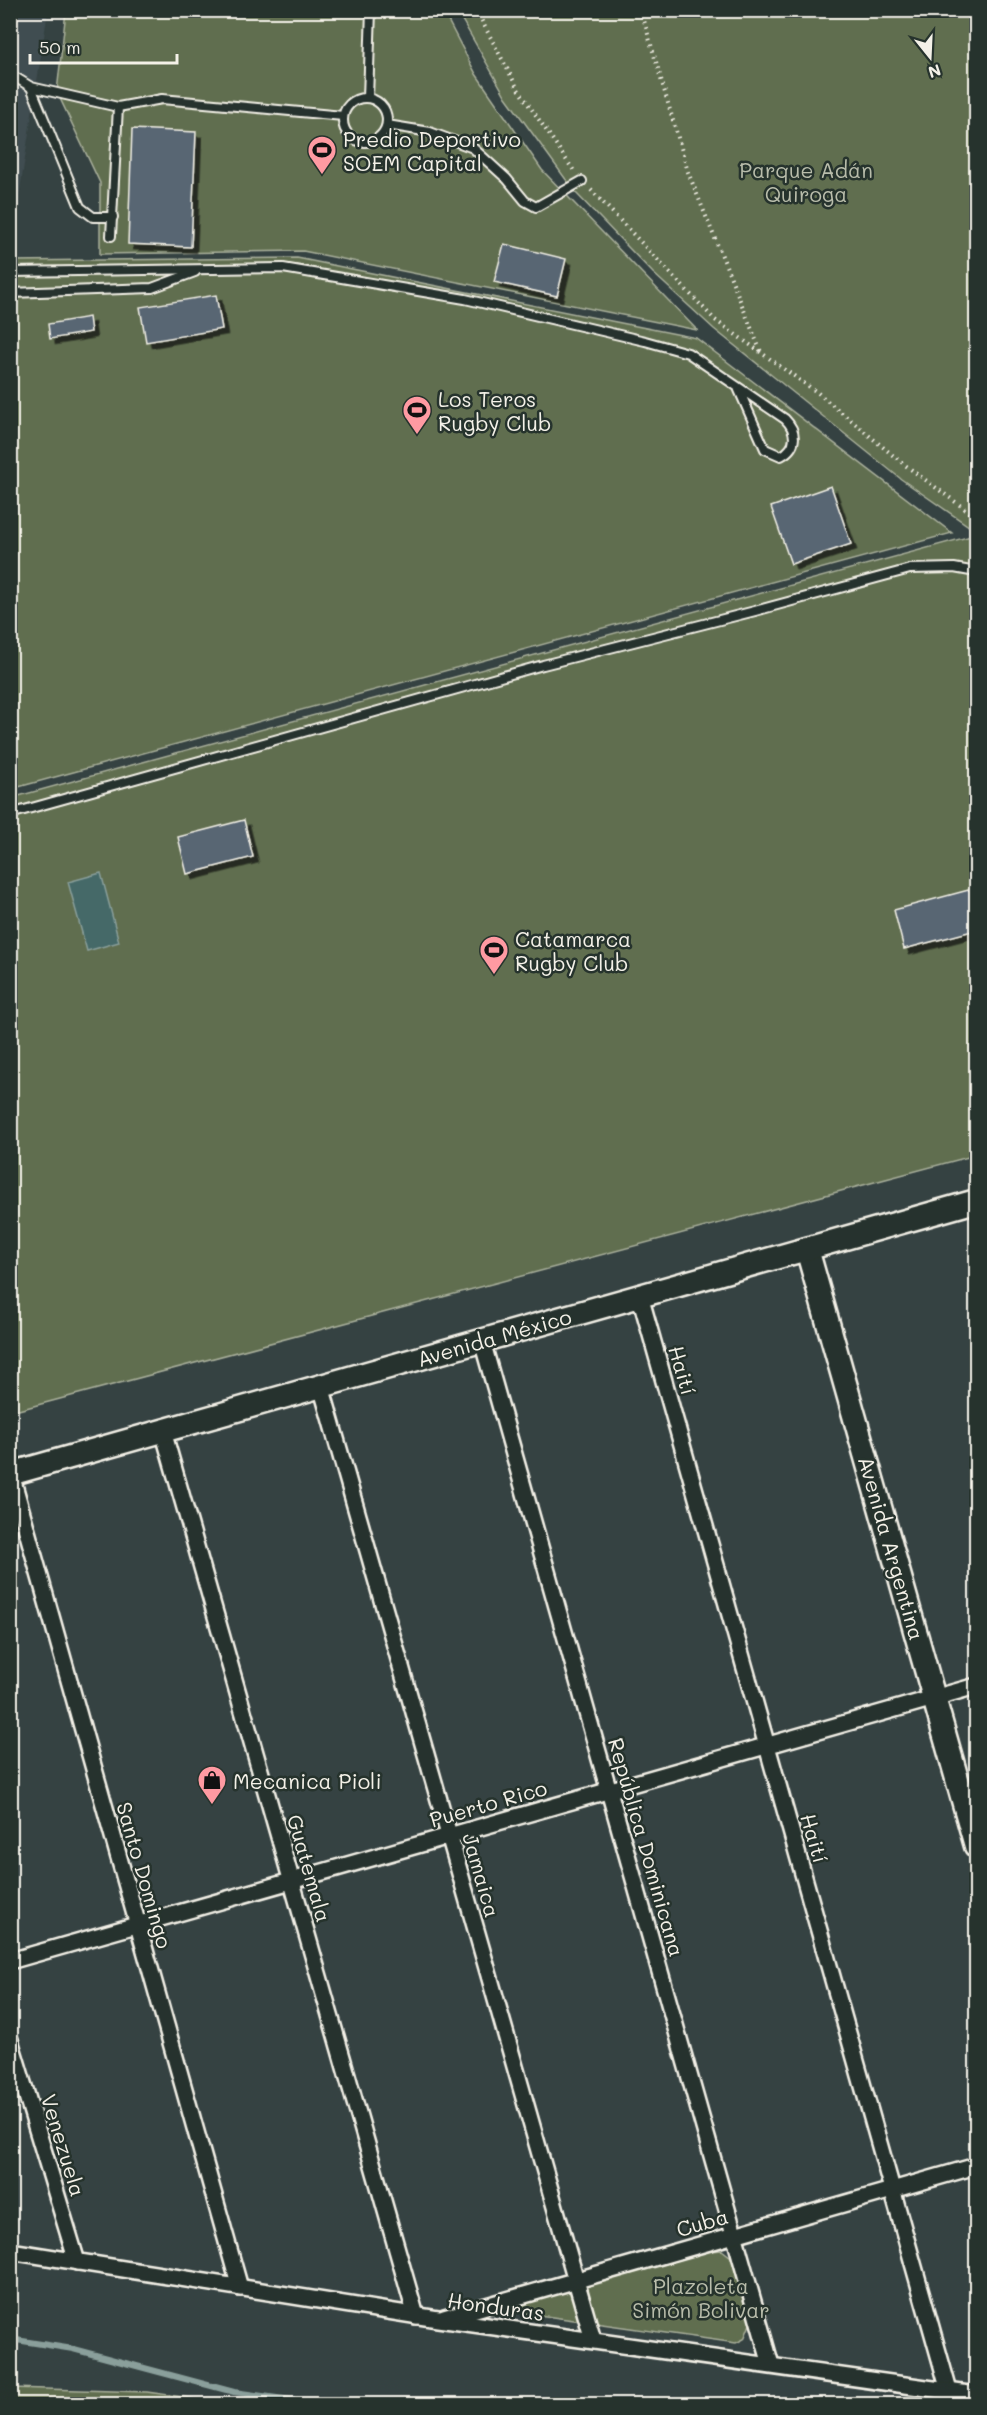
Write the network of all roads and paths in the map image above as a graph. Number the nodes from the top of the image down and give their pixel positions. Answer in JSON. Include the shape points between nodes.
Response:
{"nodes":[{"id":1,"x":371,"y":10,"type":"edge"},
{"id":2,"x":476,"y":10,"type":"edge"},
{"id":3,"x":641,"y":10,"type":"edge"},
{"id":4,"x":10,"y":75,"type":"edge"},
{"id":5,"x":31,"y":87,"type":"junction"},
{"id":6,"x":368,"y":98,"type":"junction"},
{"id":7,"x":118,"y":107,"type":"junction"},
{"id":8,"x":343,"y":116,"type":"junction"},
{"id":9,"x":387,"y":125,"type":"junction"},
{"id":10,"x":582,"y":181,"type":"junction"},
{"id":11,"x":112,"y":217,"type":"junction"},
{"id":12,"x":111,"y":236,"type":"dead end"},
{"id":13,"x":202,"y":269,"type":"junction"},
{"id":14,"x":10,"y":272,"type":"edge"},
{"id":15,"x":10,"y":293,"type":"edge"},
{"id":16,"x":761,"y":352,"type":"junction"},
{"id":17,"x":740,"y":390,"type":"junction"},
{"id":18,"x":976,"y":517,"type":"edge"},
{"id":19,"x":976,"y":572,"type":"edge"},
{"id":20,"x":10,"y":814,"type":"edge"},
{"id":21,"x":976,"y":1203,"type":"edge"},
{"id":22,"x":807,"y":1249,"type":"junction"},
{"id":23,"x":640,"y":1296,"type":"junction"},
{"id":24,"x":482,"y":1341,"type":"junction"},
{"id":25,"x":321,"y":1386,"type":"junction"},
{"id":26,"x":164,"y":1431,"type":"junction"},
{"id":27,"x":11,"y":1474,"type":"edge"},
{"id":28,"x":976,"y":1686,"type":"edge"},
{"id":29,"x":935,"y":1698,"type":"junction"},
{"id":30,"x":767,"y":1745,"type":"junction"},
{"id":31,"x":609,"y":1790,"type":"junction"},
{"id":32,"x":449,"y":1836,"type":"junction"},
{"id":33,"x":976,"y":1846,"type":"edge"},
{"id":34,"x":292,"y":1881,"type":"junction"},
{"id":35,"x":138,"y":1925,"type":"junction"},
{"id":36,"x":10,"y":1961,"type":"edge"},
{"id":37,"x":10,"y":2040,"type":"edge"},
{"id":38,"x":976,"y":2166,"type":"edge"},
{"id":39,"x":892,"y":2190,"type":"junction"},
{"id":40,"x":735,"y":2235,"type":"junction"},
{"id":41,"x":10,"y":2251,"type":"edge"},
{"id":42,"x":76,"y":2262,"type":"junction"},
{"id":43,"x":576,"y":2280,"type":"junction"},
{"id":44,"x":240,"y":2288,"type":"junction"},
{"id":45,"x":416,"y":2316,"type":"junction"},
{"id":46,"x":438,"y":2319,"type":"junction"},
{"id":47,"x":593,"y":2340,"type":"junction"},
{"id":48,"x":771,"y":2365,"type":"junction"},
{"id":49,"x":949,"y":2391,"type":"junction"},
{"id":50,"x":976,"y":2395,"type":"edge"}],
"edges":[{"from":1,"to":6,"type":"lane"},
{"from":2,"to":10,"type":"path","via":[[518,89]]},
{"from":3,"to":16,"type":"path","via":[[688,172]]},
{"from":4,"to":5,"type":"lane"},
{"from":5,"to":7,"type":"lane"},
{"from":5,"to":11,"type":"lane","via":[[80,207],[93,217]]},
{"from":6,"to":8,"type":"lane","via":[[350,104]]},
{"from":6,"to":9,"type":"lane","via":[[381,104]]},
{"from":7,"to":8,"type":"lane","via":[[162,99]]},
{"from":7,"to":11,"type":"lane"},
{"from":8,"to":9,"type":"lane","via":[[351,136],[364,142],[379,137]]},
{"from":9,"to":10,"type":"lane","via":[[430,132],[473,148],[525,201],[536,207]]},
{"from":10,"to":16,"type":"path","via":[[715,320]]},
{"from":11,"to":12,"type":"lane"},
{"from":13,"to":14,"type":"lane"},
{"from":13,"to":15,"type":"lane","via":[[152,288]]},
{"from":13,"to":17,"type":"lane","via":[[283,268],[465,299],[688,353]]},
{"from":16,"to":18,"type":"path"},
{"from":17,"to":17,"type":"lane","via":[[765,449],[781,456],[788,452],[794,444],[791,426]]},
{"from":19,"to":20,"type":"lane","via":[[910,569],[543,665]]},
{"from":21,"to":22,"type":"main road","name":"Avenida México"},
{"from":22,"to":23,"type":"main road","name":"Avenida México"},
{"from":22,"to":29,"type":"main road","name":"Avenida Argentina"},
{"from":23,"to":24,"type":"main road","name":"Avenida México"},
{"from":23,"to":30,"type":"street","name":"Haití"},
{"from":24,"to":25,"type":"main road","name":"Avenida México"},
{"from":24,"to":31,"type":"street","name":"República Dominicana"},
{"from":25,"to":26,"type":"main road","name":"Avenida México"},
{"from":25,"to":32,"type":"street","name":"Jamaica"},
{"from":26,"to":27,"type":"main road","name":"Avenida México"},
{"from":26,"to":34,"type":"street","name":"Guatemala"},
{"from":27,"to":35,"type":"street","name":"Santo Domingo"},
{"from":28,"to":29,"type":"street","name":"Puerto Rico"},
{"from":29,"to":30,"type":"street","name":"Puerto Rico"},
{"from":29,"to":33,"type":"main road","name":"Avenida Argentina"},
{"from":30,"to":31,"type":"street","name":"Puerto Rico"},
{"from":30,"to":39,"type":"street","name":"Haití"},
{"from":31,"to":32,"type":"street","name":"Puerto Rico"},
{"from":31,"to":40,"type":"street","name":"República Dominicana"},
{"from":32,"to":34,"type":"street","name":"Puerto Rico"},
{"from":32,"to":43,"type":"street","name":"Jamaica"},
{"from":34,"to":35,"type":"street","name":"Puerto Rico"},
{"from":34,"to":45,"type":"street","name":"Guatemala"},
{"from":35,"to":36,"type":"street","name":"Puerto Rico"},
{"from":35,"to":44,"type":"street","name":"Santo Domingo"},
{"from":37,"to":42,"type":"street","name":"Venezuela"},
{"from":38,"to":39,"type":"street","name":"Cuba"},
{"from":39,"to":40,"type":"street","name":"Cuba"},
{"from":39,"to":49,"type":"street","name":"Haití"},
{"from":40,"to":43,"type":"street","name":"Cuba"},
{"from":40,"to":48,"type":"street","name":"República Dominicana"},
{"from":41,"to":42,"type":"street","name":"Honduras"},
{"from":42,"to":44,"type":"street","name":"Honduras"},
{"from":43,"to":46,"type":"street","name":"Cuba"},
{"from":43,"to":47,"type":"street","name":"Jamaica"},
{"from":44,"to":45,"type":"street","name":"Honduras"},
{"from":45,"to":46,"type":"street","name":"Honduras"},
{"from":46,"to":47,"type":"street","name":"Honduras"},
{"from":47,"to":48,"type":"street","name":"Honduras"},
{"from":48,"to":49,"type":"street","name":"Honduras"},
{"from":49,"to":50,"type":"street","name":"Honduras"}]}
